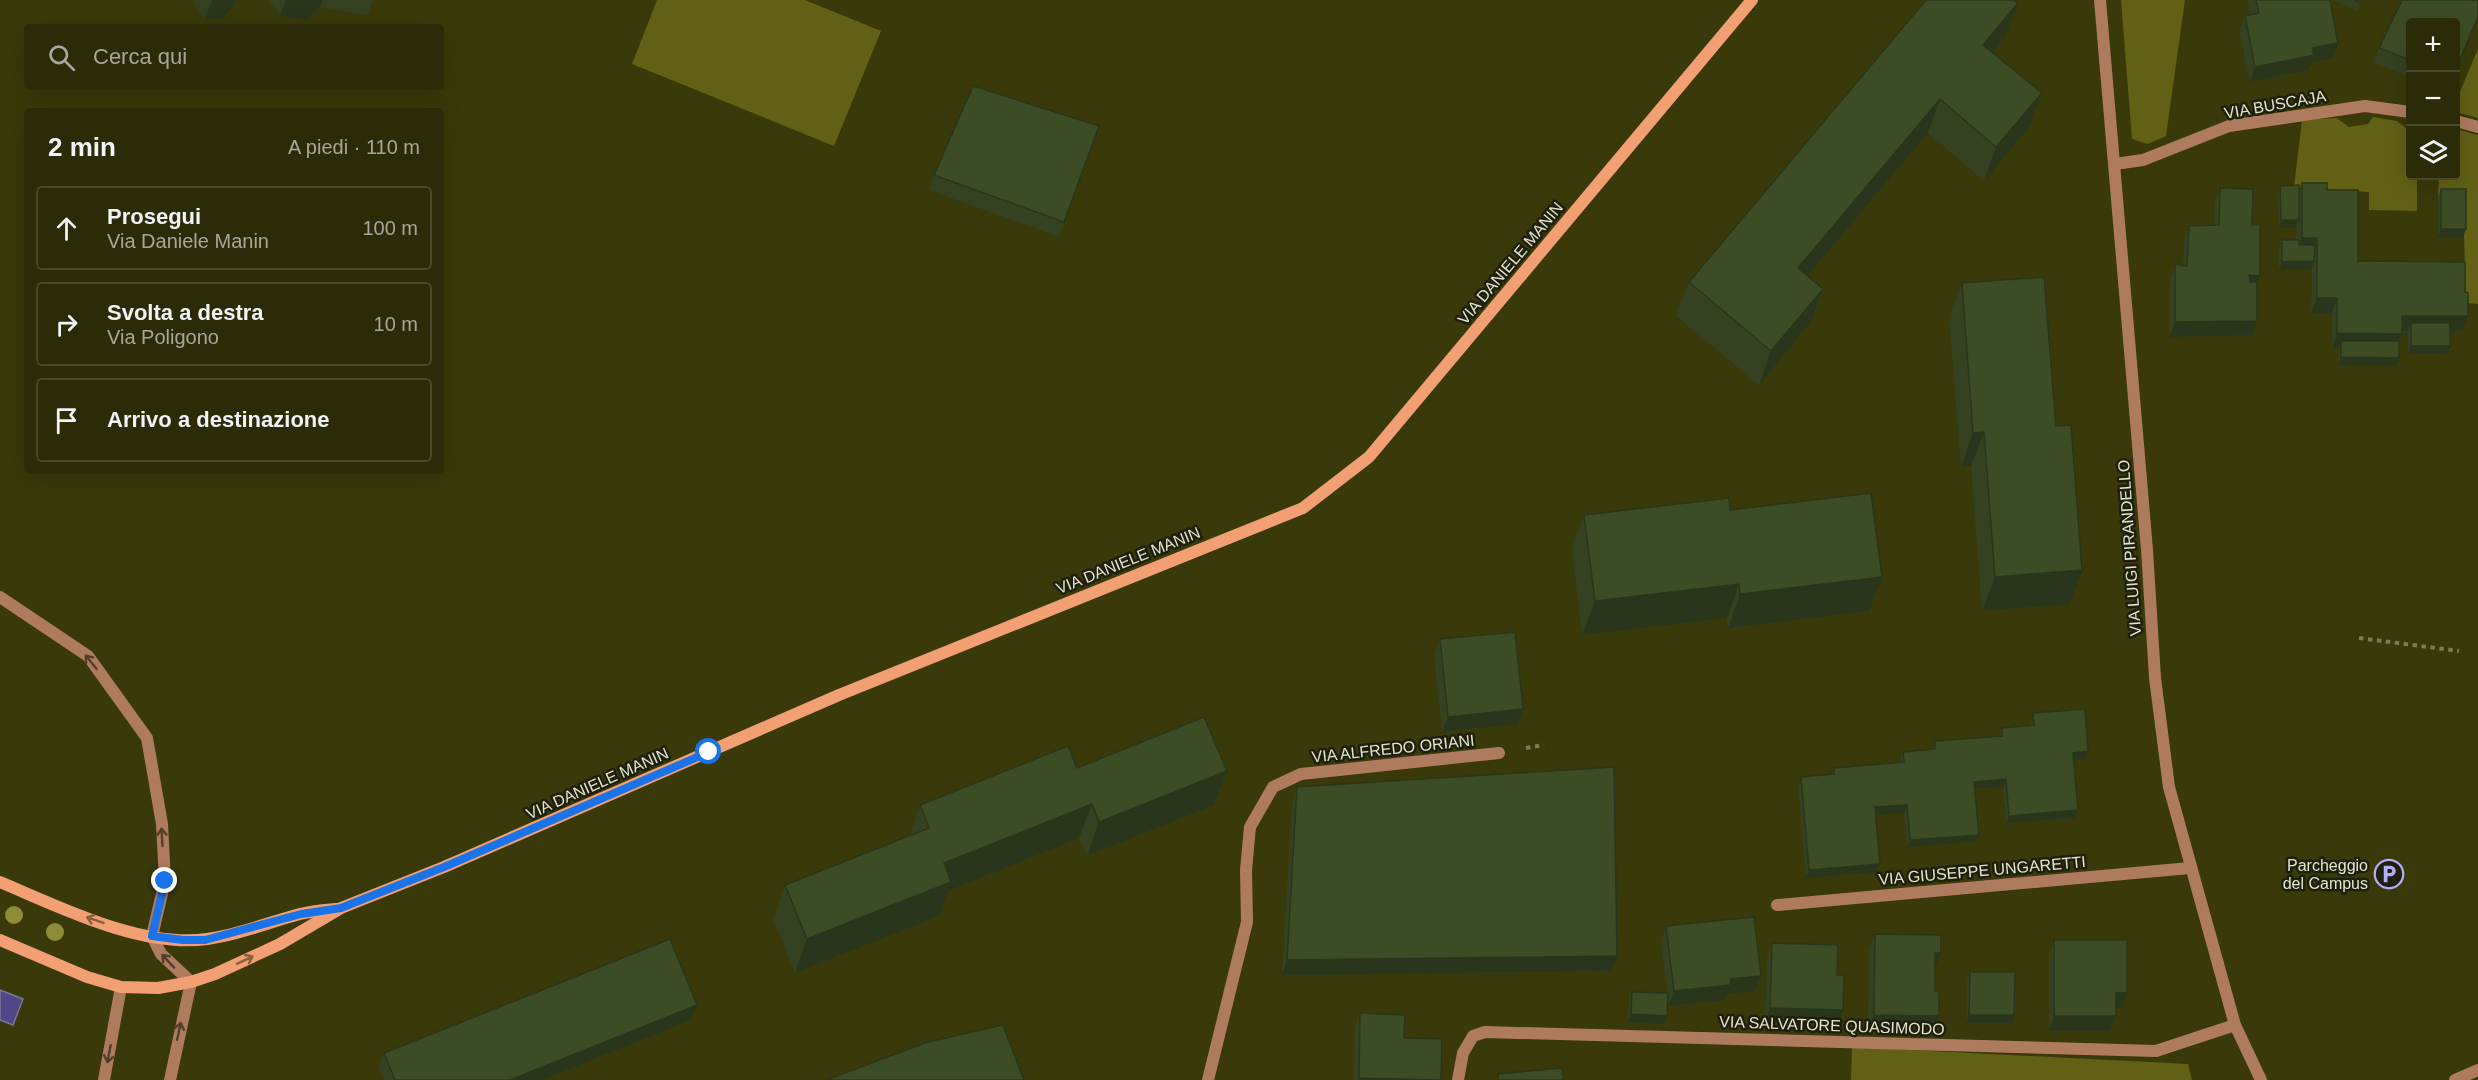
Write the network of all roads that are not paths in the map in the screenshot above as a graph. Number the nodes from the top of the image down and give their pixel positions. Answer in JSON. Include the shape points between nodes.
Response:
{"nodes":[{"id":1,"x":1752,"y":0,"type":"edge"},
{"id":2,"x":2100,"y":0,"type":"edge"},
{"id":3,"x":2406,"y":111,"type":"edge"},
{"id":4,"x":2460,"y":122,"type":"edge"},
{"id":5,"x":2478,"y":127,"type":"edge"},
{"id":6,"x":2115,"y":164,"type":"junction"},
{"id":7,"x":0,"y":597,"type":"edge"},
{"id":8,"x":1499,"y":753,"type":"dead end"},
{"id":9,"x":2190,"y":868,"type":"junction"},
{"id":10,"x":0,"y":882,"type":"edge"},
{"id":11,"x":1777,"y":906,"type":"dead end"},
{"id":12,"x":341,"y":908,"type":"junction"},
{"id":13,"x":152,"y":936,"type":"junction"},
{"id":14,"x":0,"y":940,"type":"edge"},
{"id":15,"x":191,"y":982,"type":"junction"},
{"id":16,"x":121,"y":987,"type":"junction"},
{"id":17,"x":2235,"y":1025,"type":"junction"},
{"id":18,"x":2478,"y":1070,"type":"edge"},
{"id":19,"x":104,"y":1080,"type":"edge"},
{"id":20,"x":170,"y":1080,"type":"edge"},
{"id":21,"x":1208,"y":1080,"type":"edge"},
{"id":22,"x":1458,"y":1080,"type":"edge"},
{"id":23,"x":2261,"y":1080,"type":"edge"},
{"id":24,"x":2455,"y":1080,"type":"edge"}],
"edges":[{"from":1,"to":12,"type":"main road","name":"VIA DANIELE MANIN","via":[[1369,457],[1303,507],[839,695]]},
{"from":2,"to":6,"type":"street","name":"VIA LUIGI PIRANDELLO"},
{"from":3,"to":6,"type":"street","name":"VIA BUSCAJA","via":[[2365,106],[2229,126],[2143,160]]},
{"from":4,"to":5,"type":"street"},
{"from":6,"to":9,"type":"street","name":"VIA LUIGI PIRANDELLO","via":[[2155,678],[2169,787]]},
{"from":13,"to":7,"type":"street","one_way":true,"via":[[165,881],[162,824],[147,738],[88,656]]},
{"from":8,"to":21,"type":"street","name":"VIA ALFREDO ORIANI","via":[[1301,774],[1273,787],[1250,826],[1247,922]]},
{"from":9,"to":11,"type":"street","name":"VIA GIUSEPPE UNGARETTI"},
{"from":9,"to":17,"type":"street","name":"VIA LUIGI PIRANDELLO"},
{"from":13,"to":10,"type":"main road","name":"VIA DANIELE MANIN","one_way":true,"via":[[86,917]]},
{"from":12,"to":13,"type":"main road","name":"VIA DANIELE MANIN","via":[[301,914],[205,940]]},
{"from":15,"to":12,"type":"main road","name":"VIA DANIELE MANIN","one_way":true,"via":[[280,944]]},
{"from":15,"to":13,"type":"street","one_way":true,"via":[[161,954]]},
{"from":14,"to":16,"type":"main road","name":"VIA DANIELE MANIN"},
{"from":15,"to":16,"type":"main road","name":"VIA DANIELE MANIN"},
{"from":20,"to":15,"type":"street","one_way":true},
{"from":16,"to":19,"type":"street","one_way":true},
{"from":17,"to":22,"type":"street","name":"VIA SALVATORE QUASIMODO","via":[[2156,1051],[1485,1032],[1473,1036],[1463,1053]]},
{"from":17,"to":23,"type":"street","name":"VIA LUIGI PIRANDELLO"},
{"from":18,"to":24,"type":"street"}]}
